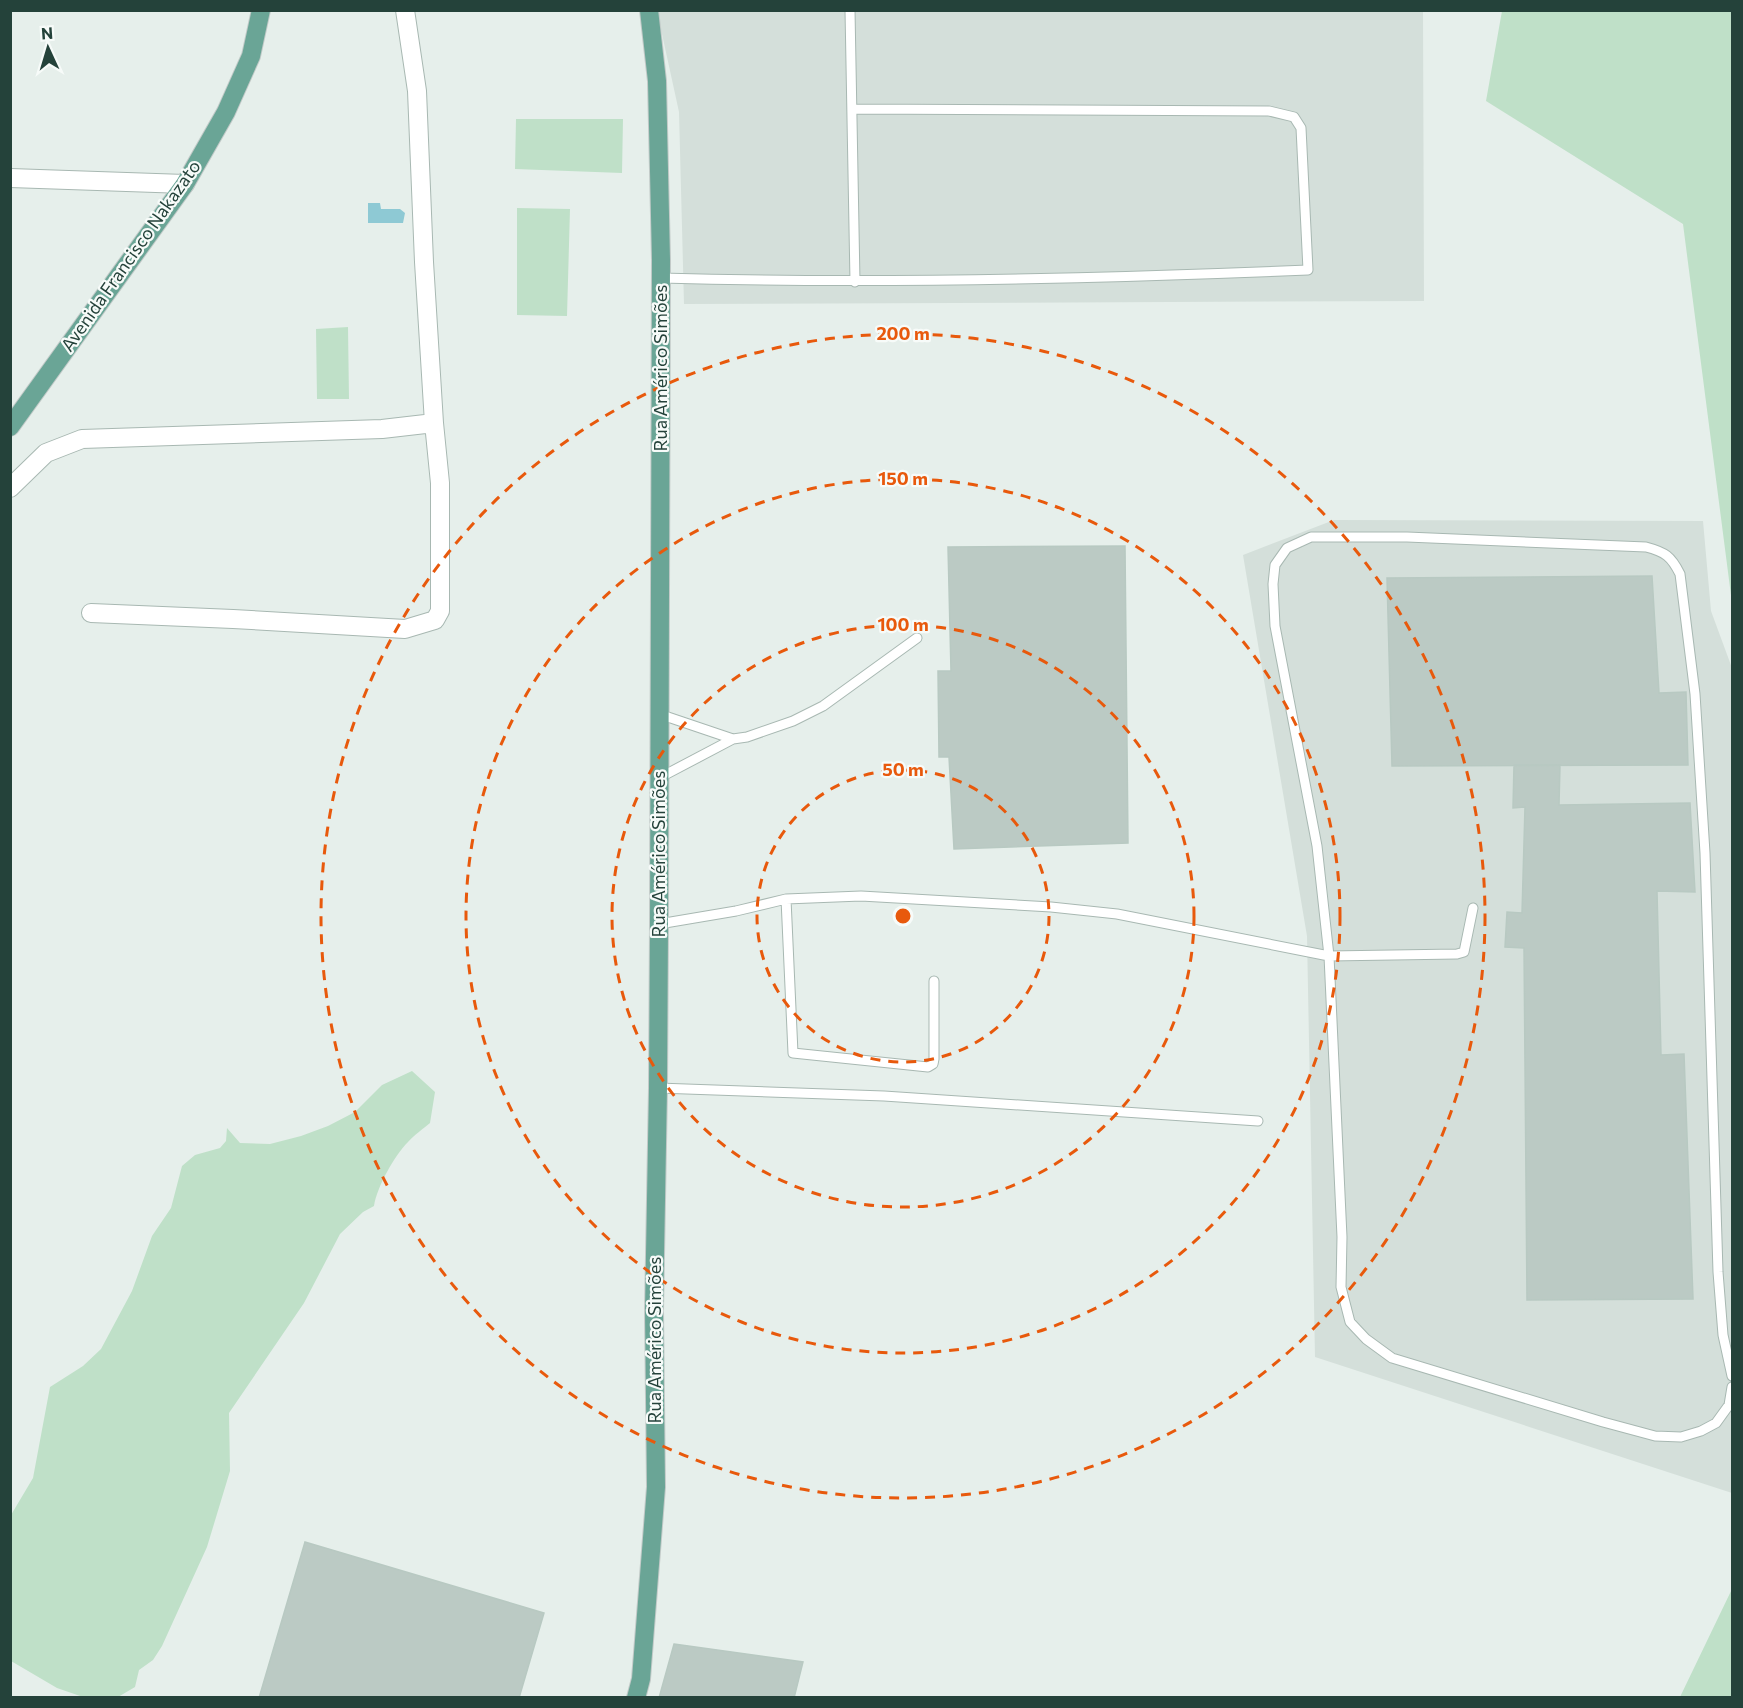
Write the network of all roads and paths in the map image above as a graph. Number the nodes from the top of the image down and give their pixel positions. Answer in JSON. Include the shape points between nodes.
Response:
{"nodes":[{"id":1,"x":261,"y":10,"type":"edge"},
{"id":2,"x":405,"y":10,"type":"edge"},
{"id":3,"x":648,"y":10,"type":"edge"},
{"id":4,"x":850,"y":10,"type":"edge"},
{"id":5,"x":852,"y":109,"type":"junction"},
{"id":6,"x":10,"y":178,"type":"edge"},
{"id":7,"x":185,"y":184,"type":"junction"},
{"id":8,"x":662,"y":278,"type":"junction"},
{"id":9,"x":855,"y":282,"type":"junction"},
{"id":10,"x":434,"y":423,"type":"junction"},
{"id":11,"x":10,"y":427,"type":"edge"},
{"id":12,"x":10,"y":488,"type":"edge"},
{"id":13,"x":91,"y":613,"type":"dead end"},
{"id":14,"x":916,"y":638,"type":"dead end"},
{"id":15,"x":659,"y":714,"type":"junction"},
{"id":16,"x":733,"y":740,"type":"junction"},
{"id":17,"x":659,"y":778,"type":"junction"},
{"id":18,"x":786,"y":899,"type":"junction"},
{"id":19,"x":1473,"y":908,"type":"dead end"},
{"id":20,"x":659,"y":924,"type":"junction"},
{"id":21,"x":1329,"y":956,"type":"junction"},
{"id":22,"x":934,"y":981,"type":"dead end"},
{"id":23,"x":658,"y":1088,"type":"junction"},
{"id":24,"x":1258,"y":1121,"type":"dead end"},
{"id":25,"x":1732,"y":1376,"type":"edge"},
{"id":26,"x":1732,"y":1387,"type":"edge"},
{"id":27,"x":636,"y":1698,"type":"edge"}],
"edges":[{"from":1,"to":7,"type":"main road","name":"Avenida Francisco Nakazato","via":[[251,56],[226,112]]},
{"from":2,"to":10,"type":"street","via":[[417,91]]},
{"from":3,"to":8,"type":"main road","name":"Rua Américo Simões","via":[[657,81]]},
{"from":4,"to":5,"type":"lane"},
{"from":5,"to":9,"type":"lane"},
{"from":5,"to":9,"type":"lane","via":[[1269,111],[1294,117],[1301,128],[1308,270]]},
{"from":6,"to":7,"type":"street"},
{"from":7,"to":11,"type":"main road","name":"Avenida Francisco Nakazato"},
{"from":8,"to":9,"type":"lane"},
{"from":8,"to":15,"type":"main road","name":"Rua Américo Simões"},
{"from":10,"to":12,"type":"street","via":[[382,429],[82,440],[46,453]]},
{"from":10,"to":13,"type":"street","via":[[440,483],[440,611],[435,620],[405,629]]},
{"from":14,"to":16,"type":"lane","via":[[823,706],[794,721]]},
{"from":15,"to":16,"type":"lane"},
{"from":15,"to":17,"type":"main road","name":"Rua Américo Simões"},
{"from":16,"to":17,"type":"lane"},
{"from":17,"to":20,"type":"main road","name":"Rua Américo Simões"},
{"from":18,"to":20,"type":"lane"},
{"from":18,"to":21,"type":"lane","via":[[861,896],[1051,907],[1117,914]]},
{"from":18,"to":22,"type":"lane","via":[[793,1053],[933,1064]]},
{"from":19,"to":21,"type":"lane","via":[[1464,952]]},
{"from":20,"to":23,"type":"main road","name":"Rua Américo Simões"},
{"from":21,"to":25,"type":"lane","via":[[1317,846],[1275,626],[1275,565],[1287,549],[1311,537],[1407,537],[1646,547],[1663,551],[1680,574],[1695,694],[1706,865],[1718,1272]]},
{"from":21,"to":26,"type":"lane","via":[[1341,1287],[1350,1322],[1392,1358],[1655,1436],[1681,1437],[1716,1423],[1729,1406]]},
{"from":23,"to":24,"type":"lane","via":[[884,1096]]},
{"from":23,"to":27,"type":"main road","name":"Rua Américo Simões","via":[[656,1487],[641,1679]]}]}
